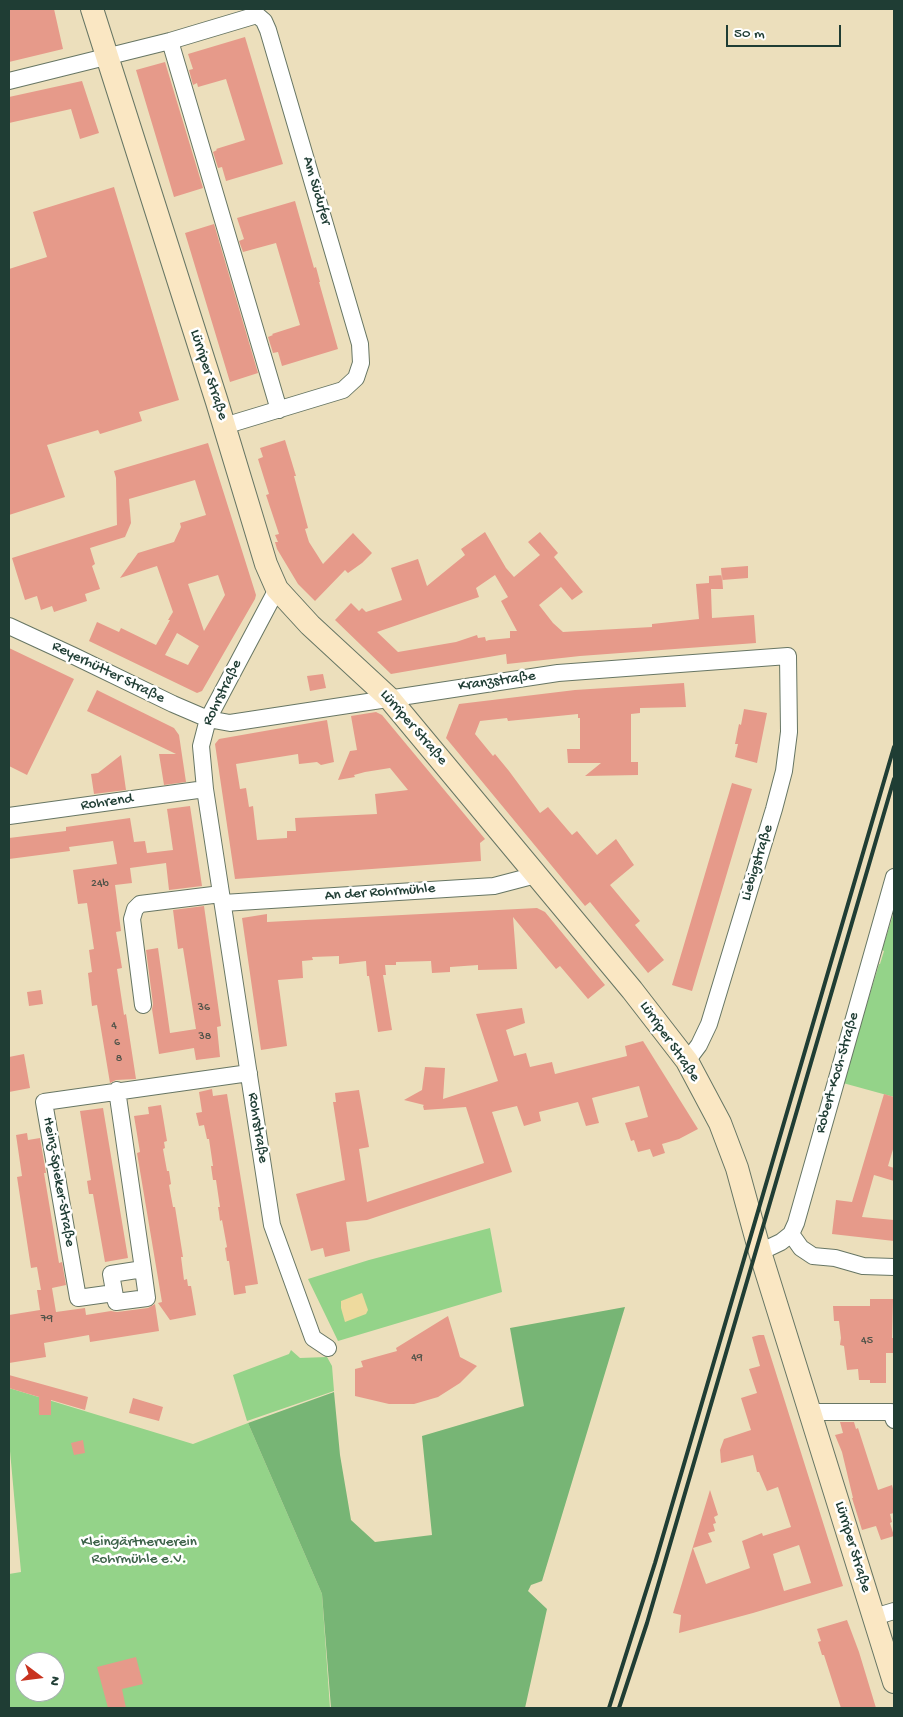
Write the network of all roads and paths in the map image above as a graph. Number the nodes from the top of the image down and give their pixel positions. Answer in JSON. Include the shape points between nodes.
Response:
{"nodes":[{"id":1,"x":92,"y":9,"type":"edge"},
{"id":2,"x":170,"y":41,"type":"junction"},
{"id":3,"x":106,"y":56,"type":"junction"},
{"id":4,"x":9,"y":81,"type":"edge"},
{"id":5,"x":279,"y":410,"type":"junction"},
{"id":6,"x":224,"y":426,"type":"junction"},
{"id":7,"x":278,"y":589,"type":"junction"},
{"id":8,"x":9,"y":626,"type":"edge"},
{"id":9,"x":788,"y":656,"type":"joint"},
{"id":10,"x":389,"y":698,"type":"junction"},
{"id":11,"x":208,"y":719,"type":"junction"},
{"id":12,"x":205,"y":789,"type":"junction"},
{"id":13,"x":9,"y":816,"type":"edge"},
{"id":14,"x":536,"y":875,"type":"junction"},
{"id":15,"x":894,"y":877,"type":"edge"},
{"id":16,"x":222,"y":898,"type":"junction"},
{"id":17,"x":144,"y":1005,"type":"dead end"},
{"id":18,"x":687,"y":1061,"type":"junction"},
{"id":19,"x":249,"y":1073,"type":"junction"},
{"id":20,"x":117,"y":1090,"type":"junction"},
{"id":21,"x":791,"y":1234,"type":"junction"},
{"id":22,"x":760,"y":1252,"type":"junction"},
{"id":23,"x":894,"y":1267,"type":"edge"},
{"id":24,"x":144,"y":1269,"type":"junction"},
{"id":25,"x":114,"y":1292,"type":"junction"},
{"id":26,"x":328,"y":1348,"type":"dead end"},
{"id":27,"x":810,"y":1412,"type":"junction"},
{"id":28,"x":894,"y":1420,"type":"edge"},
{"id":29,"x":884,"y":1614,"type":"edge"},
{"id":30,"x":894,"y":1682,"type":"edge"}],
"edges":[{"from":1,"to":3,"type":"street","name":"Lürriper Straße"},
{"from":2,"to":3,"type":"street","name":"Am Südufer"},
{"from":2,"to":5,"type":"street"},
{"from":2,"to":5,"type":"street","name":"Am Südufer","via":[[257,15],[264,20],[271,39],[360,344],[361,363],[356,378],[342,390]]},
{"from":3,"to":4,"type":"street","name":"Am Südufer"},
{"from":3,"to":6,"type":"street","name":"Lürriper Straße"},
{"from":5,"to":6,"type":"street","name":"Am Südufer"},
{"from":6,"to":7,"type":"street","name":"Lürriper Straße","via":[[266,564]]},
{"from":7,"to":10,"type":"street","name":"Lürriper Straße","via":[[310,624]]},
{"from":7,"to":11,"type":"street","name":"Rohrstraße"},
{"from":8,"to":11,"type":"street","name":"Reyerhütter Straße"},
{"from":9,"to":10,"type":"street","name":"Kranzstraße","via":[[558,673]]},
{"from":9,"to":18,"type":"street","name":"Liebigstraße","via":[[789,732],[784,771],[709,1024]]},
{"from":10,"to":11,"type":"street","name":"Kranzstraße","via":[[230,723]]},
{"from":10,"to":14,"type":"street","name":"Lürriper Straße"},
{"from":11,"to":12,"type":"street","name":"Rohrstraße","via":[[201,746]]},
{"from":12,"to":13,"type":"street","name":"Rohrend"},
{"from":12,"to":16,"type":"street","name":"Rohrstraße"},
{"from":14,"to":16,"type":"street","name":"An der Rohrmühle","via":[[494,886]]},
{"from":14,"to":18,"type":"street","name":"Lürriper Straße"},
{"from":15,"to":21,"type":"street","name":"Robert-Koch-Straße"},
{"from":16,"to":17,"type":"street","via":[[140,904],[135,909],[132,919]]},
{"from":16,"to":19,"type":"street","name":"Rohrstraße"},
{"from":18,"to":22,"type":"street","name":"Lürriper Straße","via":[[722,1126]]},
{"from":19,"to":20,"type":"street","name":"Heinz-Spieker-Straße"},
{"from":19,"to":26,"type":"street","name":"Rohrstraße","via":[[272,1225],[313,1338]]},
{"from":20,"to":24,"type":"street"},
{"from":20,"to":25,"type":"street","name":"Heinz-Spieker-Straße","via":[[44,1102],[78,1298]]},
{"from":21,"to":22,"type":"street"},
{"from":21,"to":23,"type":"street","via":[[801,1248],[813,1256],[863,1266]]},
{"from":22,"to":27,"type":"street","name":"Lürriper Straße"},
{"from":24,"to":25,"type":"street","via":[[111,1274]]},
{"from":24,"to":25,"type":"street","via":[[147,1298],[116,1302]]},
{"from":27,"to":28,"type":"street","via":[[891,1412]]},
{"from":27,"to":29,"type":"street","name":"Lürriper Straße"},
{"from":29,"to":30,"type":"street","name":"Lürriper Straße"}]}
